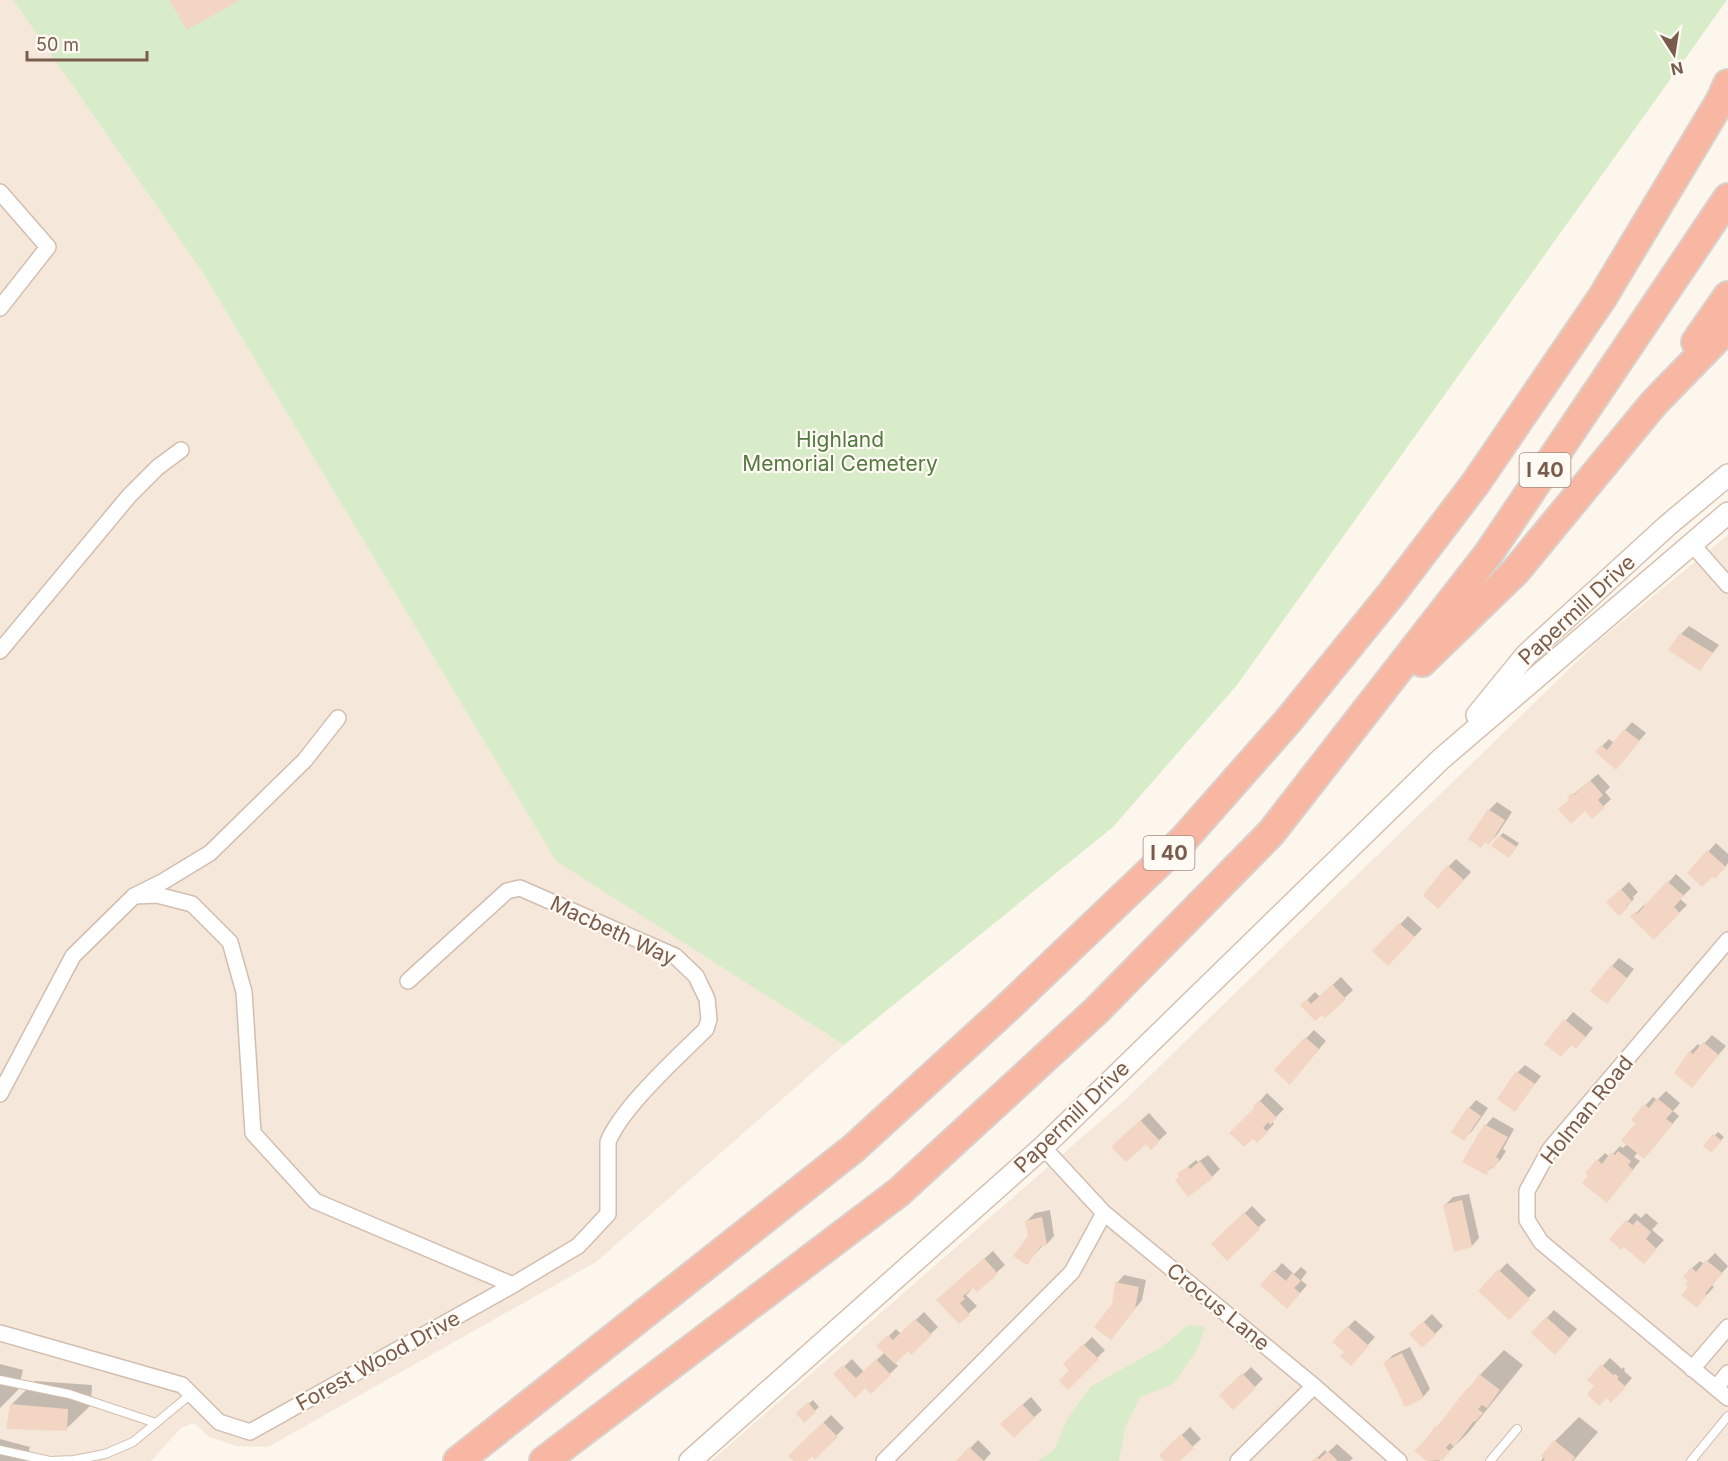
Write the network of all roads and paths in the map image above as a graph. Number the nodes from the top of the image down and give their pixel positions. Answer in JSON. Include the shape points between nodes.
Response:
{"nodes":[{"id":1,"x":1726,"y":91,"type":"edge"},
{"id":2,"x":0,"y":192,"type":"edge"},
{"id":3,"x":1728,"y":198,"type":"edge"},
{"id":4,"x":1728,"y":296,"type":"edge"},
{"id":5,"x":0,"y":308,"type":"edge"},
{"id":6,"x":1728,"y":327,"type":"edge"},
{"id":7,"x":1654,"y":403,"type":"junction"},
{"id":8,"x":182,"y":450,"type":"dead end"},
{"id":9,"x":1728,"y":475,"type":"edge"},
{"id":10,"x":1728,"y":513,"type":"edge"},
{"id":11,"x":1691,"y":543,"type":"junction"},
{"id":12,"x":1728,"y":585,"type":"edge"},
{"id":13,"x":0,"y":651,"type":"edge"},
{"id":14,"x":338,"y":718,"type":"dead end"},
{"id":15,"x":1350,"y":731,"type":"junction"},
{"id":16,"x":1441,"y":759,"type":"junction"},
{"id":17,"x":134,"y":896,"type":"junction"},
{"id":18,"x":1728,"y":940,"type":"edge"},
{"id":19,"x":408,"y":981,"type":"dead end"},
{"id":20,"x":0,"y":1094,"type":"edge"},
{"id":21,"x":1043,"y":1147,"type":"junction"},
{"id":22,"x":1104,"y":1213,"type":"junction"},
{"id":23,"x":509,"y":1287,"type":"junction"},
{"id":24,"x":1728,"y":1326,"type":"edge"},
{"id":25,"x":0,"y":1334,"type":"edge"},
{"id":26,"x":1692,"y":1369,"type":"junction"},
{"id":27,"x":1728,"y":1373,"type":"edge"},
{"id":28,"x":0,"y":1380,"type":"edge"},
{"id":29,"x":1314,"y":1386,"type":"junction"},
{"id":30,"x":1716,"y":1388,"type":"junction"},
{"id":31,"x":191,"y":1394,"type":"junction"},
{"id":32,"x":1728,"y":1398,"type":"edge"},
{"id":33,"x":1728,"y":1416,"type":"edge"},
{"id":34,"x":156,"y":1423,"type":"junction"},
{"id":35,"x":1516,"y":1429,"type":"dead end"},
{"id":36,"x":0,"y":1450,"type":"edge"},
{"id":37,"x":105,"y":1454,"type":"junction"},
{"id":38,"x":99,"y":1461,"type":"edge"},
{"id":39,"x":458,"y":1461,"type":"edge"},
{"id":40,"x":544,"y":1461,"type":"edge"},
{"id":41,"x":690,"y":1461,"type":"edge"},
{"id":42,"x":884,"y":1461,"type":"edge"},
{"id":43,"x":1238,"y":1461,"type":"edge"},
{"id":44,"x":1399,"y":1461,"type":"edge"},
{"id":45,"x":1490,"y":1461,"type":"edge"},
{"id":46,"x":1691,"y":1461,"type":"edge"}],
"edges":[{"from":1,"to":39,"type":"highway","number":"I 40","via":[[1602,298],[1475,484],[1288,721],[1184,839],[854,1148]]},
{"from":2,"to":5,"type":"street","via":[[48,247]]},
{"from":3,"to":15,"type":"highway","number":"I 40","via":[[1489,553]]},
{"from":4,"to":7,"type":"highway"},
{"from":6,"to":7,"type":"highway"},
{"from":7,"to":15,"type":"highway","via":[[1515,572]]},
{"from":8,"to":13,"type":"street","via":[[129,496]]},
{"from":9,"to":16,"type":"main road","name":"Papermill Drive","via":[[1526,655]]},
{"from":10,"to":11,"type":"main road","name":"Papermill Drive"},
{"from":11,"to":12,"type":"street"},
{"from":11,"to":16,"type":"main road","name":"Papermill Drive"},
{"from":14,"to":17,"type":"street","via":[[305,760],[210,853]]},
{"from":15,"to":40,"type":"highway","number":"I 40","via":[[1271,833],[1096,1011],[899,1192]]},
{"from":16,"to":21,"type":"main road","name":"Papermill Drive"},
{"from":17,"to":20,"type":"street","via":[[73,956]]},
{"from":17,"to":23,"type":"street","via":[[157,895],[192,904],[230,942],[244,992],[253,1133],[315,1201]]},
{"from":18,"to":26,"type":"street","name":"Holman Road","via":[[1550,1149],[1527,1191],[1527,1220],[1540,1242]]},
{"from":19,"to":23,"type":"street","name":"Macbeth Way","via":[[507,891],[520,888],[675,956],[696,976],[707,999],[706,1029],[612,1132],[608,1142],[608,1214],[578,1246]]},
{"from":21,"to":22,"type":"street","name":"Crocus Lane"},
{"from":21,"to":41,"type":"main road","name":"Papermill Drive"},
{"from":22,"to":29,"type":"street","name":"Crocus Lane"},
{"from":22,"to":42,"type":"street","via":[[1072,1272]]},
{"from":23,"to":31,"type":"street","name":"Forest Wood Drive","via":[[250,1432],[219,1422]]},
{"from":24,"to":26,"type":"street"},
{"from":25,"to":31,"type":"street","via":[[182,1385]]},
{"from":26,"to":30,"type":"street","name":"Holman Road"},
{"from":27,"to":30,"type":"street"},
{"from":28,"to":34,"type":"lane","via":[[69,1394]]},
{"from":29,"to":43,"type":"street"},
{"from":29,"to":44,"type":"street","name":"Crocus Lane"},
{"from":30,"to":32,"type":"street","name":"Holman Road"},
{"from":31,"to":34,"type":"lane"},
{"from":33,"to":46,"type":"lane"},
{"from":34,"to":37,"type":"lane","via":[[134,1442]]},
{"from":35,"to":45,"type":"lane"},
{"from":36,"to":37,"type":"lane","via":[[50,1461]]},
{"from":37,"to":38,"type":"lane"}]}
